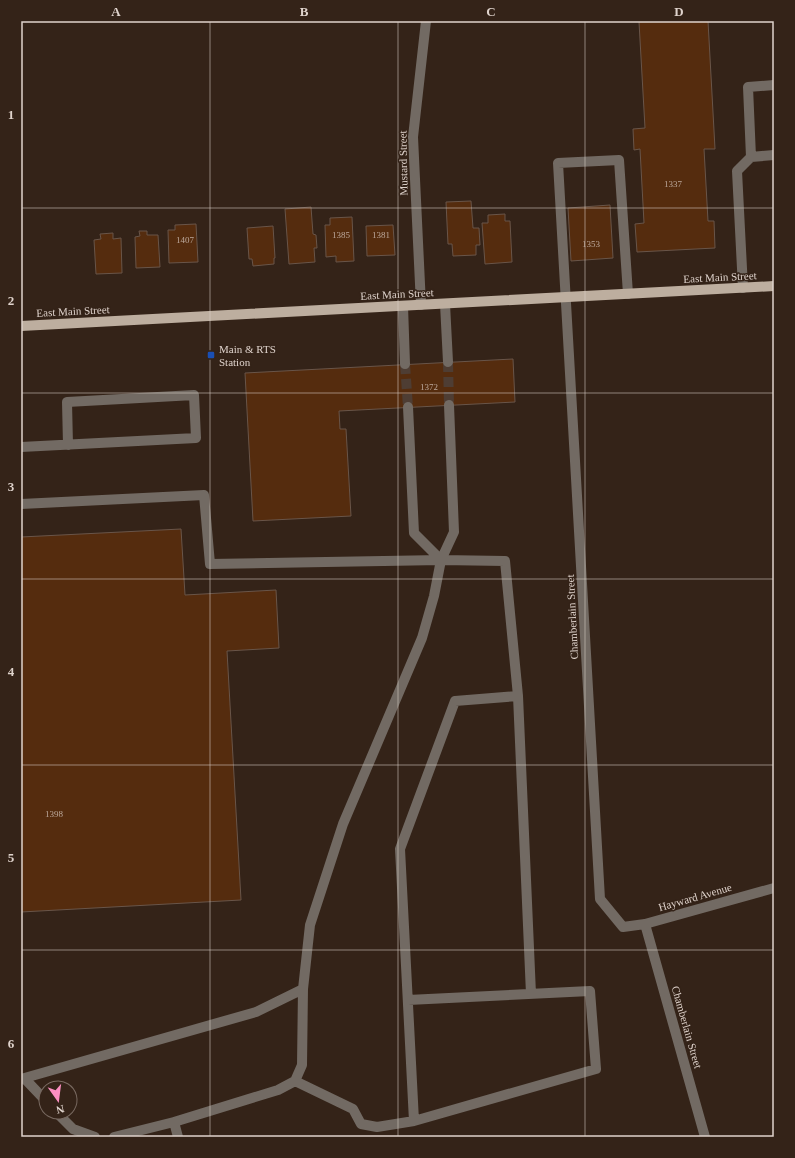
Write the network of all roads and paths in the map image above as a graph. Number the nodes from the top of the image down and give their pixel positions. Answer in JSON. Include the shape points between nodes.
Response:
{"nodes":[{"id":1,"x":426,"y":21,"type":"edge"},
{"id":2,"x":774,"y":85,"type":"edge"},
{"id":3,"x":774,"y":156,"type":"edge"},
{"id":4,"x":751,"y":157,"type":"junction"},
{"id":5,"x":774,"y":286,"type":"edge"},
{"id":6,"x":743,"y":288,"type":"junction"},
{"id":7,"x":628,"y":294,"type":"junction"},
{"id":8,"x":566,"y":297,"type":"junction"},
{"id":9,"x":445,"y":304,"type":"junction"},
{"id":10,"x":421,"y":305,"type":"junction"},
{"id":11,"x":403,"y":306,"type":"junction"},
{"id":12,"x":21,"y":326,"type":"edge"},
{"id":13,"x":448,"y":362,"type":"tunnel mouth"},
{"id":14,"x":405,"y":364,"type":"tunnel mouth"},
{"id":15,"x":449,"y":405,"type":"tunnel mouth"},
{"id":16,"x":408,"y":407,"type":"tunnel mouth"},
{"id":17,"x":68,"y":444,"type":"junction"},
{"id":18,"x":21,"y":447,"type":"edge"},
{"id":19,"x":21,"y":504,"type":"edge"},
{"id":20,"x":441,"y":560,"type":"junction"},
{"id":21,"x":518,"y":696,"type":"junction"},
{"id":22,"x":774,"y":888,"type":"edge"},
{"id":23,"x":645,"y":924,"type":"junction"},
{"id":24,"x":622,"y":927,"type":"joint"},
{"id":25,"x":303,"y":989,"type":"junction"},
{"id":26,"x":531,"y":994,"type":"junction"},
{"id":27,"x":408,"y":1000,"type":"junction"},
{"id":28,"x":23,"y":1079,"type":"edge"},
{"id":29,"x":295,"y":1081,"type":"junction"},
{"id":30,"x":38,"y":1093,"type":"edge"},
{"id":31,"x":64,"y":1120,"type":"edge"},
{"id":32,"x":414,"y":1120,"type":"junction"},
{"id":33,"x":174,"y":1122,"type":"junction"},
{"id":34,"x":95,"y":1137,"type":"edge"},
{"id":35,"x":114,"y":1137,"type":"edge"},
{"id":36,"x":178,"y":1137,"type":"edge"},
{"id":37,"x":705,"y":1137,"type":"edge"}],
"edges":[{"from":1,"to":10,"type":"street","name":"Mustard Street","via":[[412,138]]},
{"from":2,"to":4,"type":"street","via":[[748,87]]},
{"from":3,"to":4,"type":"street"},
{"from":4,"to":6,"type":"street","via":[[737,171]]},
{"from":5,"to":6,"type":"main road","name":"East Main Street"},
{"from":6,"to":7,"type":"main road","name":"East Main Street"},
{"from":7,"to":8,"type":"main road","name":"East Main Street"},
{"from":7,"to":8,"type":"street","name":"Chamberlain Street","via":[[619,160],[558,163]]},
{"from":8,"to":9,"type":"main road","name":"East Main Street"},
{"from":8,"to":24,"type":"street","name":"Chamberlain Street","via":[[600,899]]},
{"from":9,"to":10,"type":"main road","name":"East Main Street"},
{"from":9,"to":13,"type":"street"},
{"from":10,"to":11,"type":"main road","name":"East Main Street"},
{"from":11,"to":12,"type":"main road","name":"East Main Street"},
{"from":11,"to":14,"type":"street"},
{"from":15,"to":20,"type":"street","via":[[454,532]]},
{"from":16,"to":20,"type":"street","via":[[414,533]]},
{"from":17,"to":17,"type":"street","via":[[66,402],[194,395],[196,438]]},
{"from":17,"to":18,"type":"street"},
{"from":19,"to":20,"type":"street","via":[[204,495],[210,564]]},
{"from":20,"to":21,"type":"street","via":[[505,561]]},
{"from":20,"to":25,"type":"street","via":[[422,638],[343,824],[310,925]]},
{"from":21,"to":26,"type":"street"},
{"from":21,"to":27,"type":"street","via":[[455,701],[400,849]]},
{"from":22,"to":23,"type":"street","name":"Hayward Avenue"},
{"from":23,"to":24,"type":"street","name":"Hayward Avenue"},
{"from":23,"to":37,"type":"street","name":"Chamberlain Street"},
{"from":25,"to":28,"type":"street","via":[[256,1012]]},
{"from":25,"to":29,"type":"street","via":[[302,1065]]},
{"from":26,"to":27,"type":"street"},
{"from":26,"to":32,"type":"street","via":[[590,991],[596,1069]]},
{"from":27,"to":32,"type":"street"},
{"from":28,"to":30,"type":"street"},
{"from":29,"to":32,"type":"street","via":[[353,1108],[361,1124],[377,1127]]},
{"from":29,"to":33,"type":"street","via":[[278,1090]]},
{"from":31,"to":34,"type":"street","via":[[73,1130]]},
{"from":33,"to":35,"type":"street"},
{"from":33,"to":36,"type":"street"}]}
